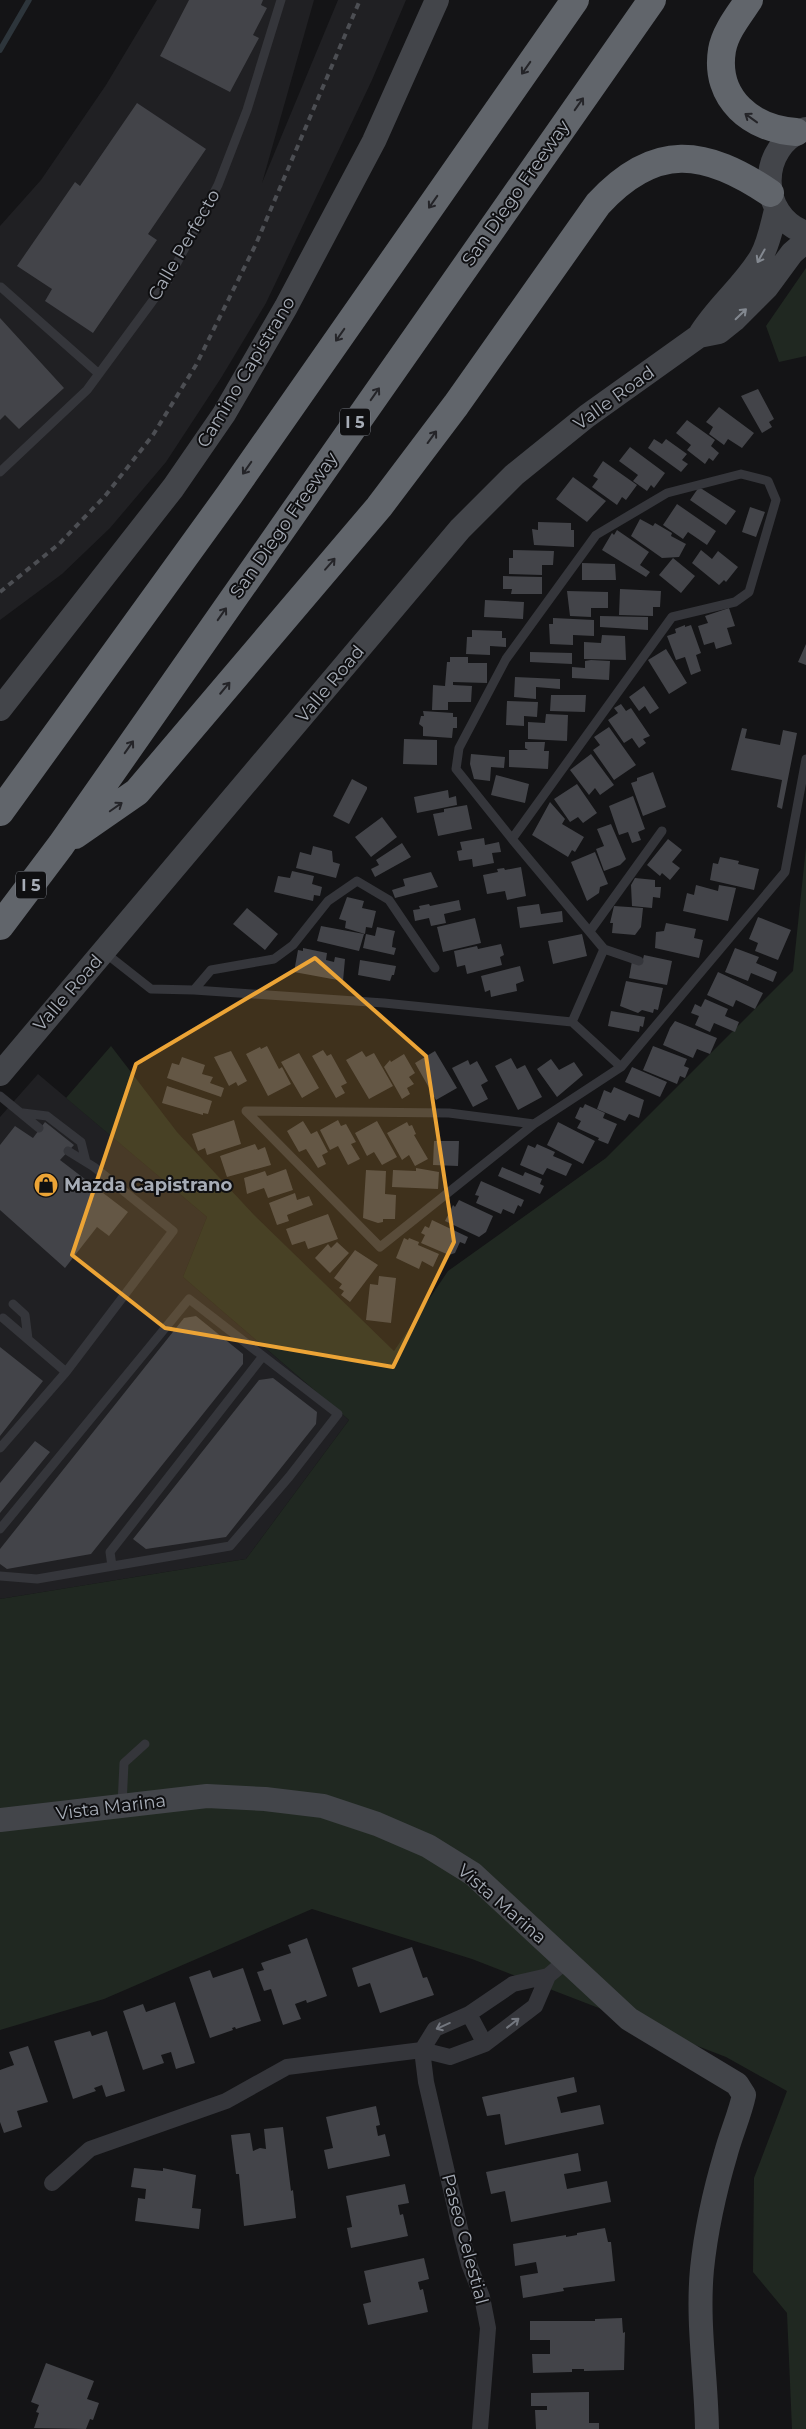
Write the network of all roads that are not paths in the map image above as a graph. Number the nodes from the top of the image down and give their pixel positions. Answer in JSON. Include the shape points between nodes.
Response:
{"nodes":[{"id":1,"x":282,"y":0,"type":"edge"},
{"id":2,"x":437,"y":0,"type":"edge"},
{"id":3,"x":558,"y":0,"type":"edge"},
{"id":4,"x":574,"y":0,"type":"edge"},
{"id":5,"x":652,"y":0,"type":"edge"},
{"id":6,"x":749,"y":0,"type":"edge"},
{"id":7,"x":546,"y":40,"type":"junction"},
{"id":8,"x":801,"y":130,"type":"edge"},
{"id":9,"x":773,"y":201,"type":"junction"},
{"id":10,"x":806,"y":233,"type":"edge"},
{"id":11,"x":806,"y":241,"type":"edge"},
{"id":12,"x":1,"y":287,"type":"edge"},
{"id":13,"x":699,"y":336,"type":"junction"},
{"id":14,"x":99,"y":374,"type":"junction"},
{"id":15,"x":0,"y":472,"type":"edge"},
{"id":16,"x":0,"y":709,"type":"edge"},
{"id":17,"x":806,"y":759,"type":"edge"},
{"id":18,"x":0,"y":812,"type":"edge"},
{"id":19,"x":662,"y":831,"type":"dead end"},
{"id":20,"x":512,"y":839,"type":"junction"},
{"id":21,"x":61,"y":845,"type":"junction"},
{"id":22,"x":0,"y":926,"type":"edge"},
{"id":23,"x":590,"y":931,"type":"junction"},
{"id":24,"x":604,"y":949,"type":"junction"},
{"id":25,"x":104,"y":952,"type":"junction"},
{"id":26,"x":639,"y":960,"type":"dead end"},
{"id":27,"x":435,"y":968,"type":"dead end"},
{"id":28,"x":194,"y":990,"type":"junction"},
{"id":29,"x":572,"y":1022,"type":"junction"},
{"id":30,"x":621,"y":1067,"type":"junction"},
{"id":31,"x":0,"y":1074,"type":"edge"},
{"id":32,"x":0,"y":1096,"type":"edge"},
{"id":33,"x":23,"y":1114,"type":"junction"},
{"id":34,"x":534,"y":1124,"type":"junction"},
{"id":35,"x":39,"y":1128,"type":"dead end"},
{"id":36,"x":68,"y":1151,"type":"dead end"},
{"id":37,"x":86,"y":1162,"type":"junction"},
{"id":38,"x":13,"y":1304,"type":"dead end"},
{"id":39,"x":3,"y":1318,"type":"dead end"},
{"id":40,"x":28,"y":1339,"type":"junction"},
{"id":41,"x":263,"y":1356,"type":"junction"},
{"id":42,"x":66,"y":1372,"type":"junction"},
{"id":43,"x":0,"y":1448,"type":"edge"},
{"id":44,"x":0,"y":1529,"type":"edge"},
{"id":45,"x":112,"y":1566,"type":"junction"},
{"id":46,"x":0,"y":1576,"type":"edge"},
{"id":47,"x":145,"y":1744,"type":"dead end"},
{"id":48,"x":122,"y":1805,"type":"junction"},
{"id":49,"x":0,"y":1820,"type":"edge"},
{"id":50,"x":566,"y":1960,"type":"junction"},
{"id":51,"x":548,"y":1976,"type":"junction"},
{"id":52,"x":469,"y":2014,"type":"junction"},
{"id":53,"x":485,"y":2044,"type":"junction"},
{"id":54,"x":422,"y":2050,"type":"junction"},
{"id":55,"x":52,"y":2183,"type":"dead end"},
{"id":56,"x":480,"y":2429,"type":"edge"},
{"id":57,"x":706,"y":2429,"type":"edge"}],
"edges":[{"from":1,"to":14,"type":"lane","name":"Calle Perfecto","via":[[247,110],[218,185],[168,280]]},
{"from":2,"to":16,"type":"street","name":"Camino Capistrano","via":[[374,141],[286,307],[224,414],[173,488]]},
{"from":3,"to":7,"type":"highway"},
{"from":4,"to":7,"type":"highway"},
{"from":21,"to":5,"type":"highway","name":"San Diego Freeway","number":"I 5","one_way":true},
{"from":8,"to":6,"type":"highway","one_way":true,"via":[[780,131],[764,126],[750,118],[728,93],[723,79],[722,49]]},
{"from":7,"to":18,"type":"highway","one_way":true,"via":[[230,494]]},
{"from":8,"to":9,"type":"street","name":"Valle Road","via":[[780,148],[774,159],[770,181]]},
{"from":9,"to":10,"type":"street","via":[[784,220]]},
{"from":9,"to":13,"type":"street","name":"Valle Road","one_way":true,"via":[[762,256]]},
{"from":21,"to":9,"type":"highway","one_way":true,"via":[[138,792],[372,515],[450,412],[598,204],[611,191],[635,172],[679,159],[722,165],[737,172]]},
{"from":13,"to":11,"type":"street","name":"Valle Road","one_way":true,"via":[[719,332],[734,320]]},
{"from":12,"to":14,"type":"lane"},
{"from":13,"to":25,"type":"street","name":"Valle Road","via":[[514,475],[460,529]]},
{"from":14,"to":15,"type":"lane","name":"Calle Perfecto","via":[[87,390]]},
{"from":17,"to":30,"type":"lane","via":[[785,872]]},
{"from":19,"to":23,"type":"lane"},
{"from":20,"to":20,"type":"lane","via":[[456,769],[459,748],[506,659],[596,535],[667,493],[741,474],[768,480],[776,500],[749,592],[734,602],[672,617]]},
{"from":20,"to":23,"type":"lane"},
{"from":21,"to":22,"type":"highway","name":"San Diego Freeway","number":"I 5"},
{"from":23,"to":24,"type":"lane"},
{"from":24,"to":26,"type":"lane"},
{"from":24,"to":29,"type":"lane"},
{"from":25,"to":28,"type":"lane","via":[[152,989]]},
{"from":25,"to":31,"type":"street","name":"Valle Road"},
{"from":27,"to":28,"type":"lane","via":[[389,900],[357,881],[328,901],[294,945],[274,959],[210,970]]},
{"from":28,"to":29,"type":"lane","via":[[384,1003]]},
{"from":29,"to":30,"type":"lane"},
{"from":30,"to":34,"type":"lane"},
{"from":32,"to":33,"type":"lane"},
{"from":33,"to":35,"type":"lane"},
{"from":33,"to":37,"type":"lane","via":[[47,1116],[81,1142]]},
{"from":34,"to":34,"type":"lane","via":[[380,1247],[246,1111],[450,1113]]},
{"from":36,"to":37,"type":"lane"},
{"from":37,"to":42,"type":"lane","via":[[173,1231]]},
{"from":38,"to":40,"type":"lane","via":[[25,1315]]},
{"from":39,"to":40,"type":"lane"},
{"from":40,"to":42,"type":"lane"},
{"from":41,"to":44,"type":"lane","via":[[190,1298]]},
{"from":41,"to":45,"type":"lane","via":[[110,1552]]},
{"from":41,"to":45,"type":"lane","via":[[338,1414],[230,1546]]},
{"from":42,"to":43,"type":"lane"},
{"from":45,"to":46,"type":"lane","via":[[37,1579]]},
{"from":47,"to":48,"type":"lane","via":[[124,1763]]},
{"from":48,"to":49,"type":"street","name":"Vista Marina"},
{"from":48,"to":50,"type":"street","name":"Vista Marina","via":[[207,1796],[266,1799],[323,1806],[377,1824],[428,1846],[473,1874]]},
{"from":50,"to":51,"type":"street"},
{"from":50,"to":57,"type":"street","name":"Vista Marina","via":[[629,2019],[738,2084],[744,2095],[725,2156],[702,2268],[700,2326]]},
{"from":51,"to":52,"type":"street","via":[[513,1984]]},
{"from":53,"to":51,"type":"street","one_way":true,"via":[[535,2006]]},
{"from":52,"to":53,"type":"street"},
{"from":52,"to":54,"type":"street","one_way":true,"via":[[435,2029]]},
{"from":53,"to":54,"type":"street","via":[[450,2057]]},
{"from":54,"to":55,"type":"street","via":[[287,2067],[226,2101],[90,2149]]},
{"from":54,"to":56,"type":"street","name":"Paseo Celestial","via":[[426,2082],[462,2237],[482,2297],[488,2328]]}]}
